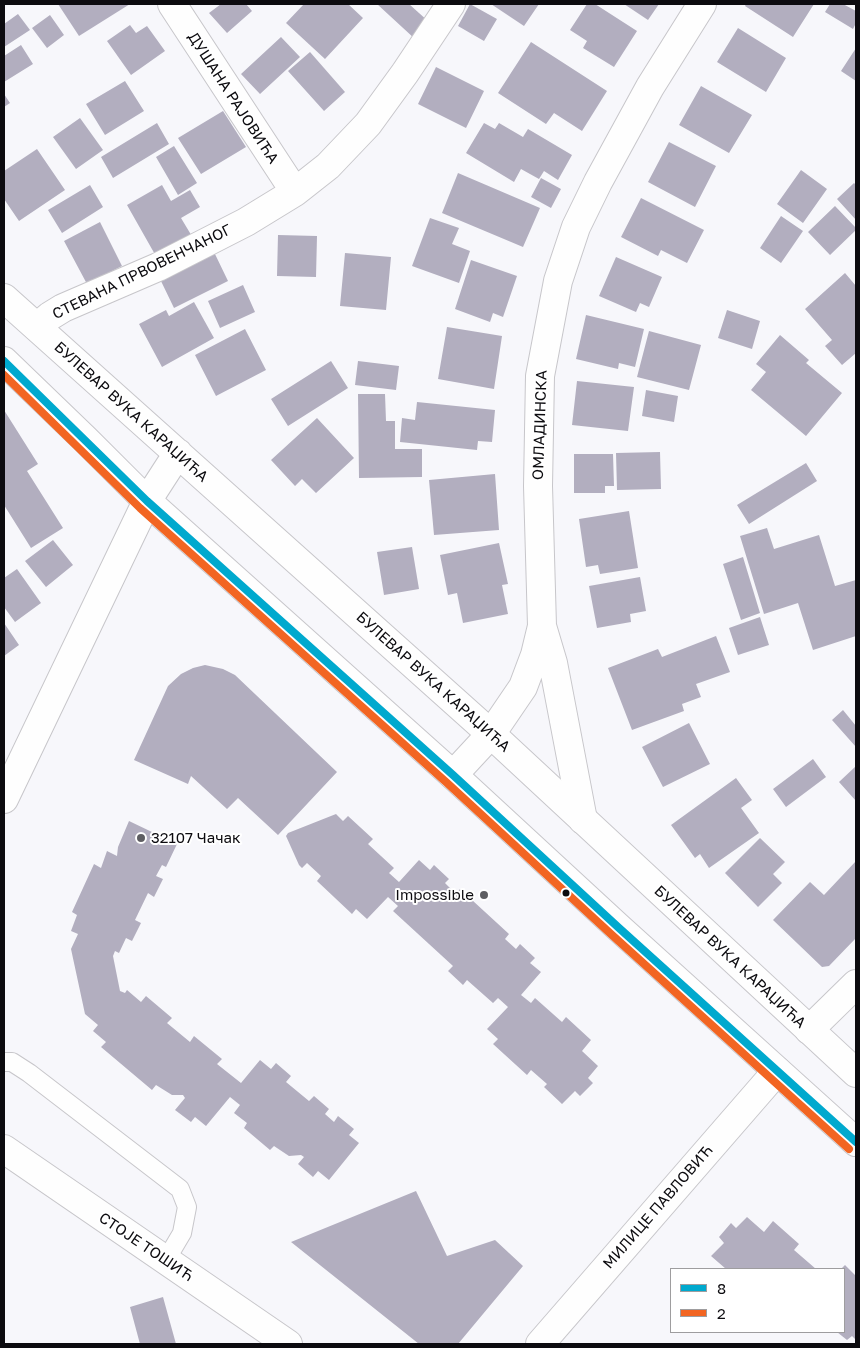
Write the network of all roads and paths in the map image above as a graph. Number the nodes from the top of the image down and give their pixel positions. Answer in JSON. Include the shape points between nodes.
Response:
{"nodes":[{"id":1,"x":172,"y":4,"type":"edge"},
{"id":2,"x":452,"y":4,"type":"edge"},
{"id":3,"x":702,"y":4,"type":"edge"},
{"id":4,"x":294,"y":192,"type":"junction"},
{"id":5,"x":4,"y":298,"type":"edge"},
{"id":6,"x":37,"y":327,"type":"junction"},
{"id":7,"x":4,"y":361,"type":"edge"},
{"id":8,"x":178,"y":452,"type":"junction"},
{"id":9,"x":147,"y":502,"type":"junction"},
{"id":10,"x":542,"y":626,"type":"junction"},
{"id":11,"x":491,"y":734,"type":"junction"},
{"id":12,"x":454,"y":774,"type":"junction"},
{"id":13,"x":4,"y":799,"type":"edge"},
{"id":14,"x":583,"y":820,"type":"junction"},
{"id":15,"x":856,"y":984,"type":"edge"},
{"id":16,"x":809,"y":1030,"type":"junction"},
{"id":17,"x":4,"y":1062,"type":"edge"},
{"id":18,"x":778,"y":1071,"type":"junction"},
{"id":19,"x":856,"y":1073,"type":"edge"},
{"id":20,"x":856,"y":1142,"type":"edge"},
{"id":21,"x":4,"y":1149,"type":"edge"},
{"id":22,"x":166,"y":1260,"type":"junction"},
{"id":23,"x":288,"y":1344,"type":"edge"},
{"id":24,"x":540,"y":1344,"type":"edge"}],
"edges":[{"from":1,"to":4,"type":"street","name":"ДУШАНА РАЈОВИЋА"},
{"from":2,"to":4,"type":"street","name":"СТЕВАНА ПРВОВЕНЧАНОГ","via":[[368,124],[328,166]]},
{"from":3,"to":10,"type":"street","name":"ОМЛАДИНСКА","via":[[650,87],[598,182],[576,228],[558,281],[540,376],[538,486]]},
{"from":4,"to":6,"type":"street","name":"СТЕВАНА ПРВОВЕНЧАНОГ","via":[[246,222],[158,267],[63,308]]},
{"from":5,"to":6,"type":"street","name":"БУЛЕВАР ВУКА КАРАЏИЋА"},
{"from":6,"to":8,"type":"street","name":"БУЛЕВАР ВУКА КАРАЏИЋА"},
{"from":7,"to":9,"type":"street"},
{"from":8,"to":9,"type":"street"},
{"from":8,"to":11,"type":"street","name":"БУЛЕВАР ВУКА КАРАЏИЋА"},
{"from":9,"to":12,"type":"street"},
{"from":9,"to":13,"type":"street"},
{"from":10,"to":11,"type":"street","via":[[523,687]]},
{"from":10,"to":14,"type":"street","name":"ОМЛАДИНСКА","via":[[553,664]]},
{"from":11,"to":12,"type":"street"},
{"from":11,"to":14,"type":"street","name":"БУЛЕВАР ВУКА КАРАЏИЋА"},
{"from":12,"to":18,"type":"street"},
{"from":14,"to":16,"type":"street","name":"БУЛЕВАР ВУКА КАРАЏИЋА"},
{"from":15,"to":16,"type":"street"},
{"from":16,"to":19,"type":"street","name":"БУЛЕВАР ВУКА КАРАЏИЋА"},
{"from":17,"to":22,"type":"lane","via":[[12,1062],[29,1073],[180,1189],[187,1207],[182,1233]]},
{"from":18,"to":20,"type":"street"},
{"from":18,"to":24,"type":"street","name":"МИЛИЦЕ ПАВЛОВИЋ"},
{"from":21,"to":22,"type":"street","name":"СТОЈЕ ТОШИЋ"},
{"from":22,"to":23,"type":"street","name":"СТОЈЕ ТОШИЋ"}]}
